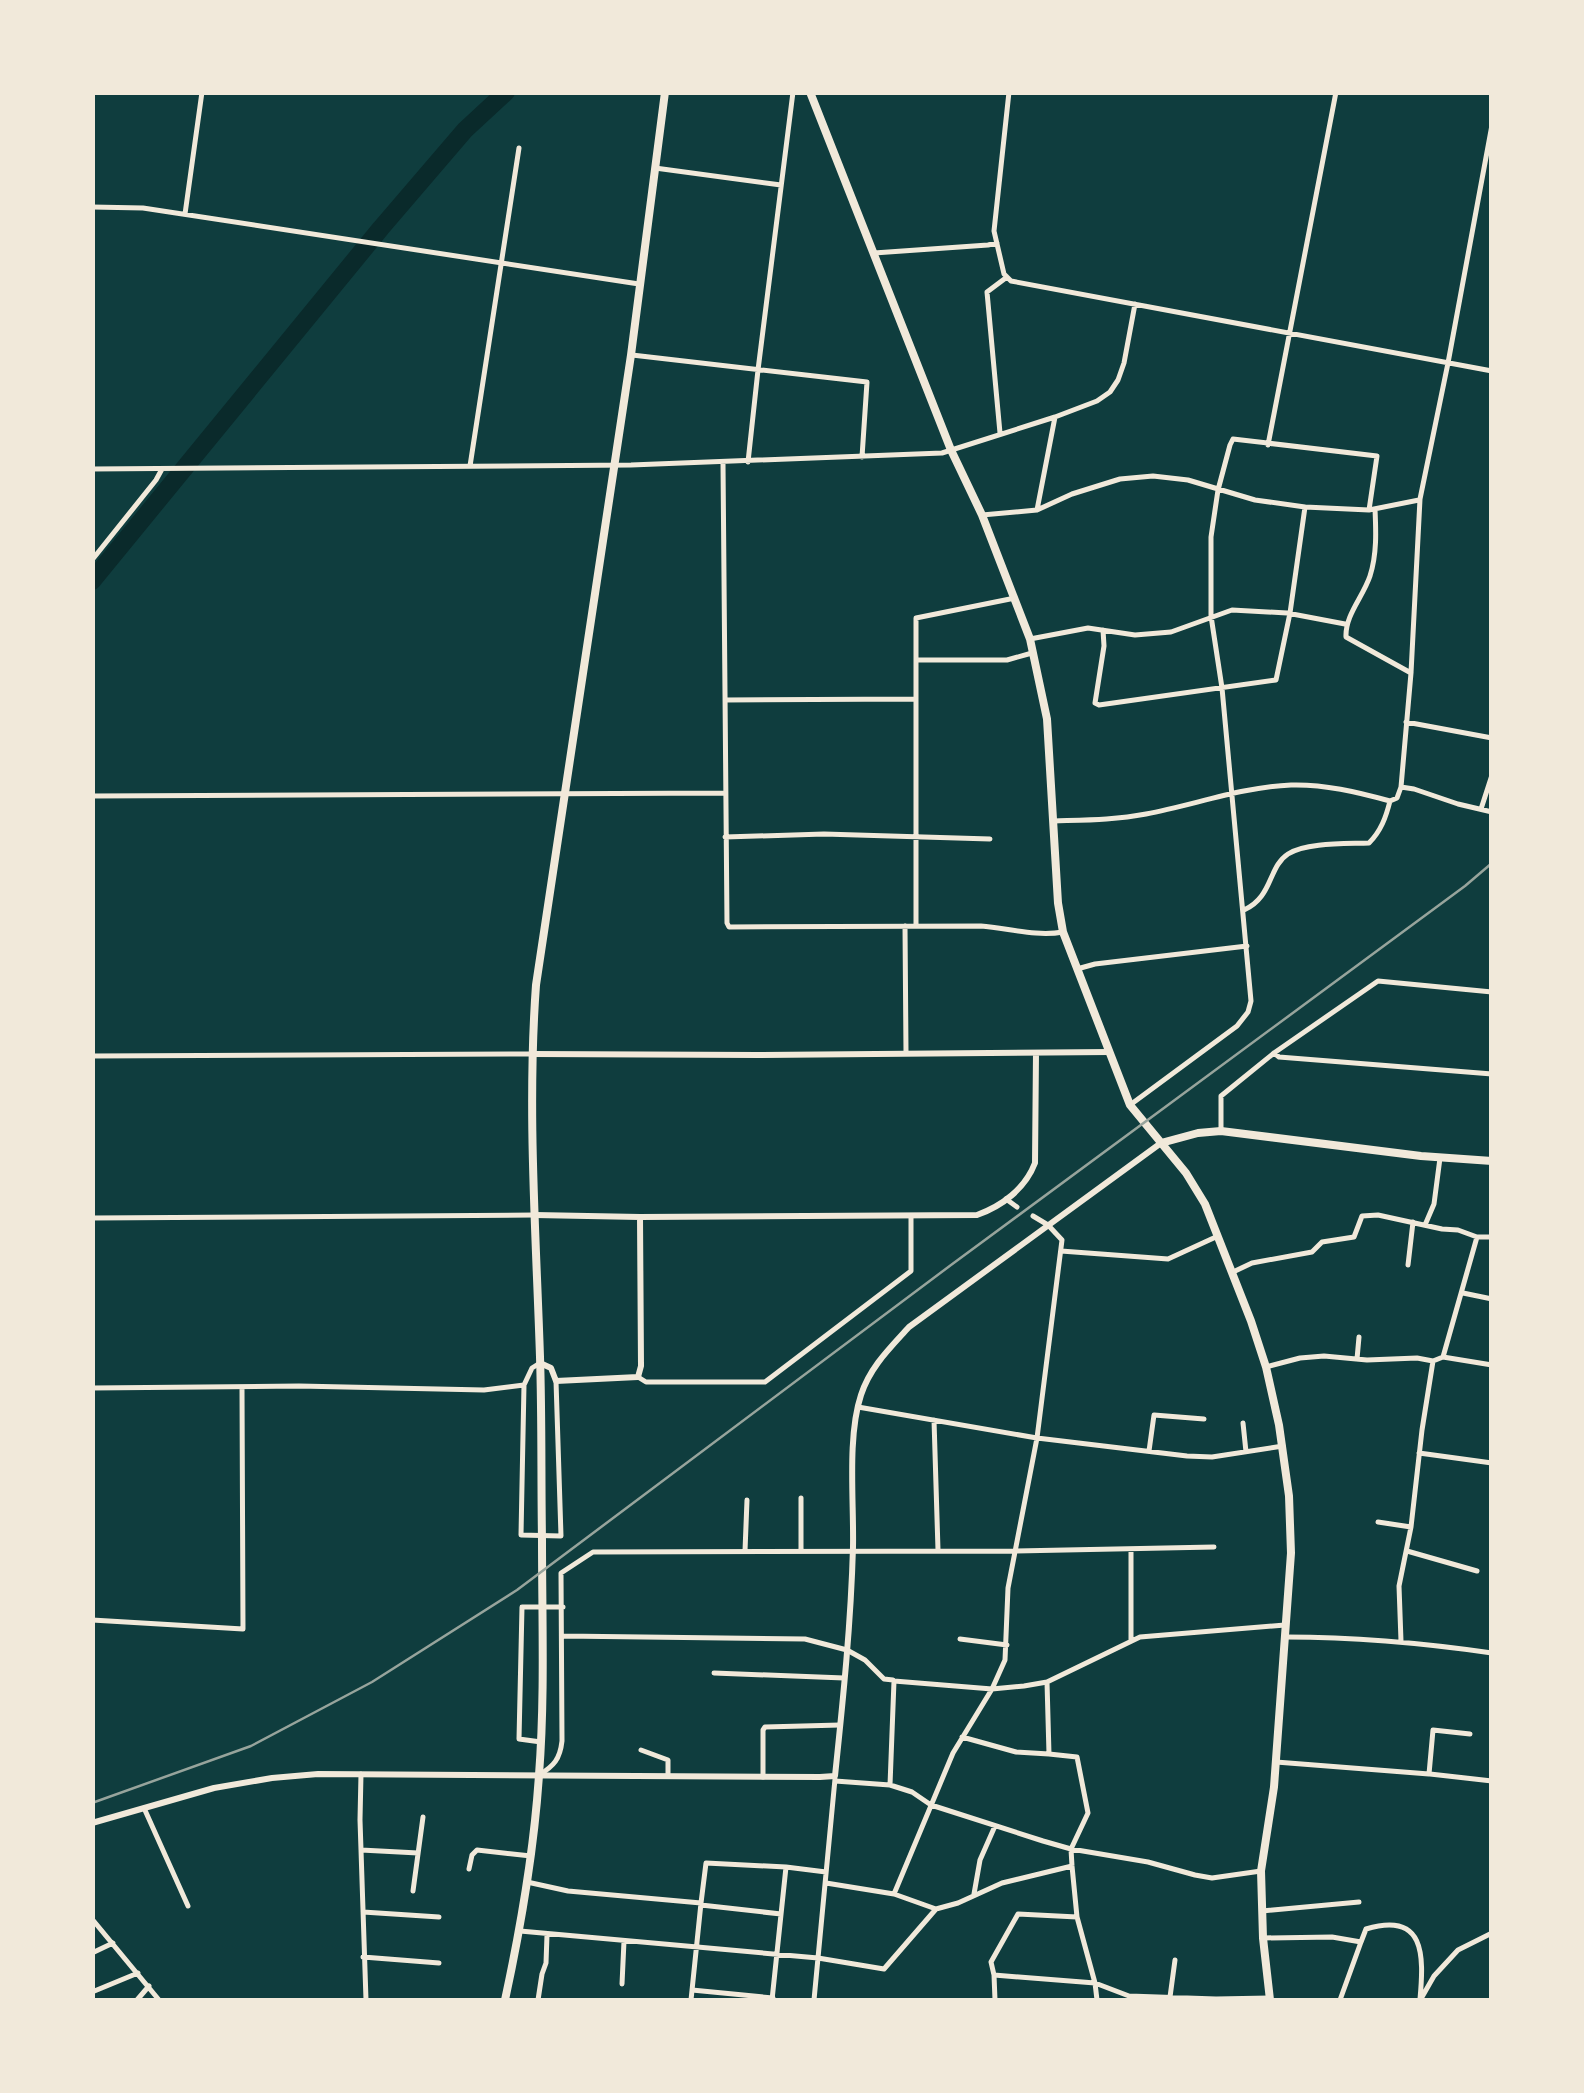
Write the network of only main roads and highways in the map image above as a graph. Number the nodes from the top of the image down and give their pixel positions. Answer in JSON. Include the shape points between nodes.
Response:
{"nodes":[{"id":1,"x":665,"y":92,"type":"edge"},
{"id":2,"x":810,"y":92,"type":"edge"},
{"id":3,"x":1161,"y":1143,"type":"junction"},
{"id":4,"x":1492,"y":1161,"type":"edge"},
{"id":5,"x":1269,"y":1999,"type":"edge"},
{"id":6,"x":505,"y":2000,"type":"edge"}],
"edges":[{"from":1,"to":6,"type":"main road","via":[[536,985],[531,1054],[541,1742],[531,1856]]},
{"from":2,"to":3,"type":"main road","via":[[1030,639],[1046,719],[1063,932],[1130,1105]]},
{"from":3,"to":4,"type":"main road","via":[[1221,1131]]},
{"from":3,"to":5,"type":"main road","via":[[1198,1191],[1233,1272],[1266,1367],[1283,1446],[1291,1553],[1261,1871]]}]}
